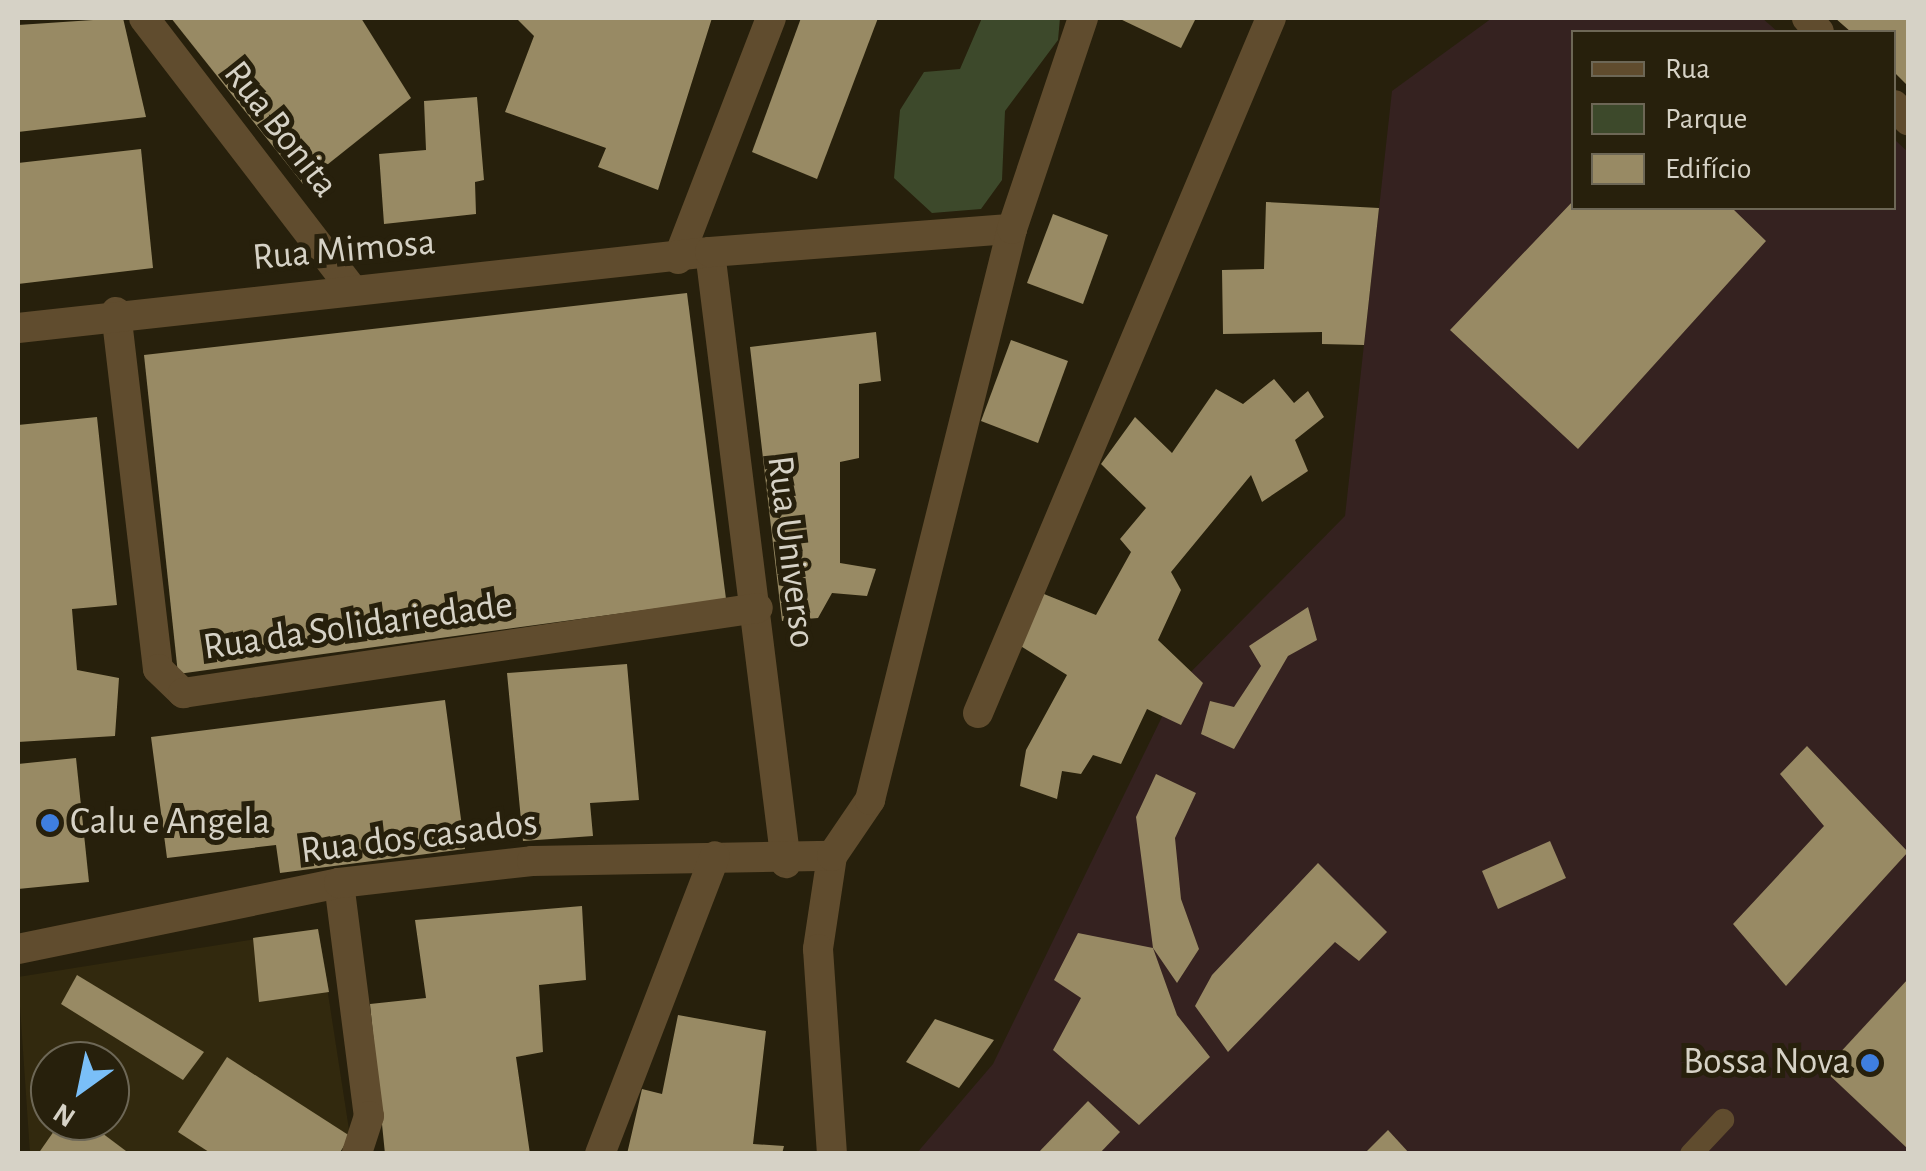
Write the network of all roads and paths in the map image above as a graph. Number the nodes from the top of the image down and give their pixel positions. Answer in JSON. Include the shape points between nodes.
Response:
{"nodes":[{"id":1,"x":144,"y":18,"type":"edge"},
{"id":2,"x":771,"y":18,"type":"edge"},
{"id":3,"x":1082,"y":18,"type":"edge"},
{"id":4,"x":1272,"y":18,"type":"edge"},
{"id":5,"x":1012,"y":228,"type":"junction"},
{"id":6,"x":710,"y":252,"type":"junction"},
{"id":7,"x":678,"y":259,"type":"junction"},
{"id":8,"x":354,"y":290,"type":"junction"},
{"id":9,"x":116,"y":312,"type":"junction"},
{"id":10,"x":18,"y":328,"type":"edge"},
{"id":11,"x":758,"y":608,"type":"junction"},
{"id":12,"x":978,"y":712,"type":"dead end"},
{"id":13,"x":714,"y":856,"type":"junction"},
{"id":14,"x":832,"y":856,"type":"junction"},
{"id":15,"x":786,"y":864,"type":"junction"},
{"id":16,"x":339,"y":883,"type":"junction"},
{"id":17,"x":18,"y":950,"type":"edge"},
{"id":18,"x":1723,"y":1120,"type":"dead end"},
{"id":19,"x":356,"y":1154,"type":"edge"},
{"id":20,"x":600,"y":1154,"type":"edge"},
{"id":21,"x":832,"y":1154,"type":"edge"},
{"id":22,"x":1691,"y":1154,"type":"edge"}],
"edges":[{"from":1,"to":8,"type":"street","name":"Rua Bonita"},
{"from":2,"to":7,"type":"street"},
{"from":3,"to":5,"type":"street"},
{"from":4,"to":12,"type":"street"},
{"from":5,"to":6,"type":"street","name":"Rua Mimosa"},
{"from":5,"to":14,"type":"street","via":[[870,800]]},
{"from":6,"to":7,"type":"street","name":"Rua Mimosa"},
{"from":6,"to":11,"type":"street","name":"Rua Universo"},
{"from":7,"to":8,"type":"street","name":"Rua Mimosa"},
{"from":8,"to":9,"type":"street","name":"Rua Mimosa"},
{"from":9,"to":10,"type":"street","name":"Rua Mimosa"},
{"from":9,"to":11,"type":"street","name":"Rua da Solidariedade","via":[[158,669],[182,693]]},
{"from":11,"to":15,"type":"street","name":"Rua Universo"},
{"from":13,"to":15,"type":"street","name":"Rua dos casados"},
{"from":13,"to":16,"type":"street","name":"Rua dos casados","via":[[532,861]]},
{"from":13,"to":20,"type":"street"},
{"from":14,"to":15,"type":"street","name":"Rua dos casados"},
{"from":14,"to":21,"type":"street","via":[[818,949]]},
{"from":16,"to":17,"type":"street","name":"Rua dos casados"},
{"from":16,"to":19,"type":"street","via":[[369,1116]]},
{"from":18,"to":22,"type":"lane"}]}
